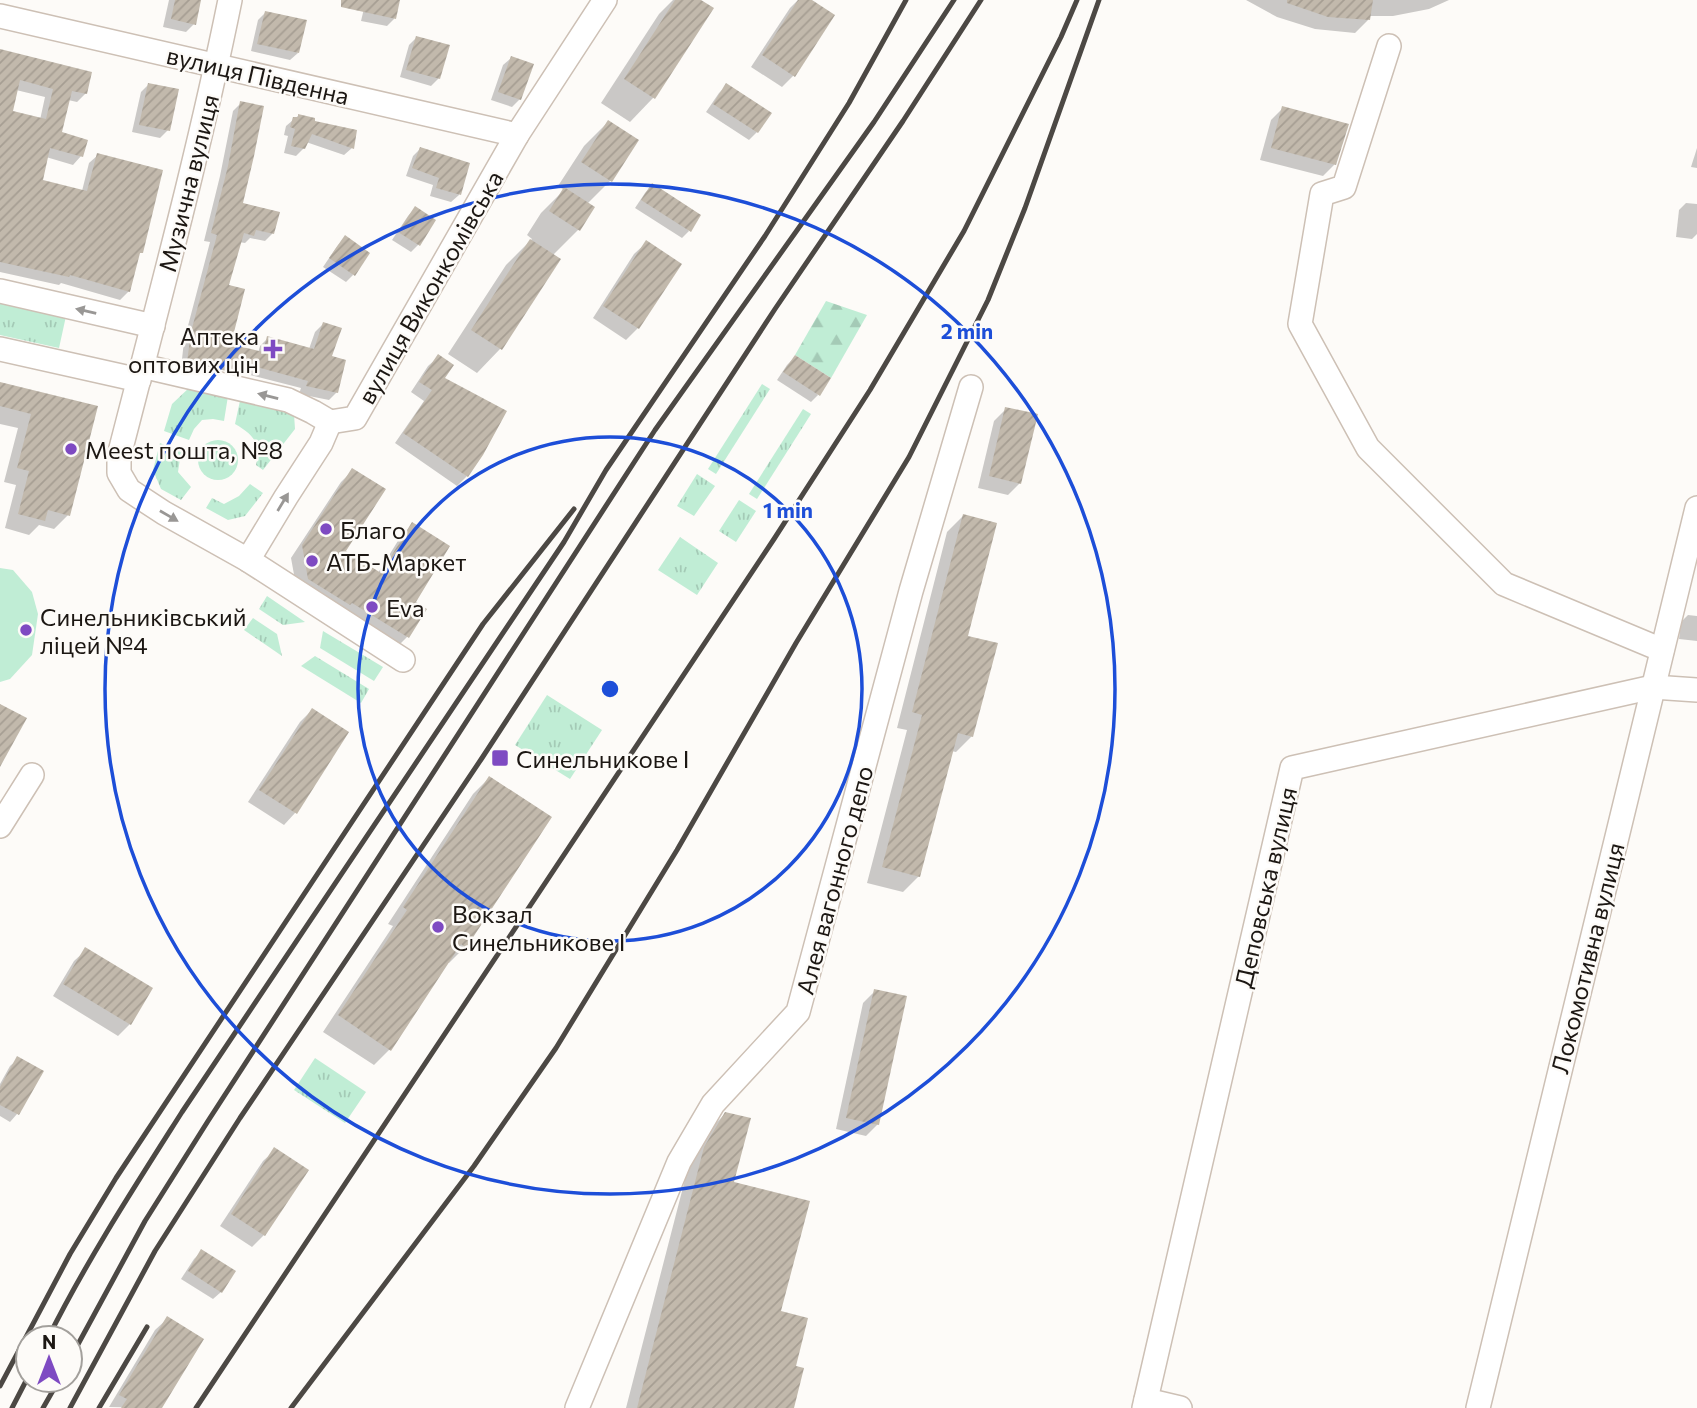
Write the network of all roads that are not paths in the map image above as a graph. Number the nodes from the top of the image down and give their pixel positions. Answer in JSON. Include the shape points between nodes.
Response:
{"nodes":[{"id":1,"x":230,"y":0,"type":"edge"},
{"id":2,"x":605,"y":0,"type":"edge"},
{"id":3,"x":0,"y":16,"type":"edge"},
{"id":4,"x":1390,"y":46,"type":"dead end"},
{"id":5,"x":216,"y":66,"type":"junction"},
{"id":6,"x":517,"y":135,"type":"junction"},
{"id":7,"x":0,"y":291,"type":"edge"},
{"id":8,"x":153,"y":326,"type":"junction"},
{"id":9,"x":0,"y":349,"type":"edge"},
{"id":10,"x":141,"y":373,"type":"junction"},
{"id":11,"x":971,"y":387,"type":"dead end"},
{"id":12,"x":330,"y":422,"type":"junction"},
{"id":13,"x":1697,"y":508,"type":"edge"},
{"id":14,"x":248,"y":560,"type":"junction"},
{"id":15,"x":1662,"y":650,"type":"junction"},
{"id":16,"x":402,"y":660,"type":"dead end"},
{"id":17,"x":1653,"y":687,"type":"junction"},
{"id":18,"x":1697,"y":690,"type":"edge"},
{"id":19,"x":32,"y":775,"type":"dead end"},
{"id":20,"x":0,"y":825,"type":"edge"},
{"id":21,"x":1145,"y":1404,"type":"edge"},
{"id":22,"x":577,"y":1408,"type":"edge"},
{"id":23,"x":1180,"y":1408,"type":"edge"},
{"id":24,"x":1478,"y":1408,"type":"edge"}],
"edges":[{"from":1,"to":5,"type":"street","name":"Музична вулиця"},
{"from":2,"to":6,"type":"street","name":"вулиця Виконкомівська"},
{"from":3,"to":5,"type":"street","name":"вулиця Південна"},
{"from":4,"to":15,"type":"street","via":[[1344,187],[1322,194],[1300,324],[1368,448],[1504,584]]},
{"from":5,"to":6,"type":"street","name":"вулиця Південна"},
{"from":5,"to":8,"type":"street","name":"Музична вулиця"},
{"from":6,"to":12,"type":"street","name":"вулиця Виконкомівська","via":[[355,418]]},
{"from":8,"to":7,"type":"street","one_way":true},
{"from":8,"to":10,"type":"street","name":"Музична вулиця"},
{"from":9,"to":10,"type":"street"},
{"from":12,"to":10,"type":"street","one_way":true,"via":[[288,400]]},
{"from":10,"to":14,"type":"street","name":"Музична вулиця","one_way":true,"via":[[118,472],[129,490]]},
{"from":11,"to":22,"type":"street","name":"Алея вагонного депо","via":[[798,1012],[713,1104],[678,1162]]},
{"from":14,"to":12,"type":"street","name":"вулиця Виконкомівська","one_way":true},
{"from":13,"to":15,"type":"street","name":"Локомотивна вулиця"},
{"from":14,"to":16,"type":"street","name":"Музична вулиця"},
{"from":15,"to":17,"type":"street","name":"Локомотивна вулиця"},
{"from":17,"to":18,"type":"street","name":"Деповська вулиця"},
{"from":17,"to":21,"type":"street","name":"Деповська вулиця","via":[[1292,768]]},
{"from":17,"to":24,"type":"street","name":"Локомотивна вулиця"},
{"from":19,"to":20,"type":"street"},
{"from":21,"to":23,"type":"street"}]}
